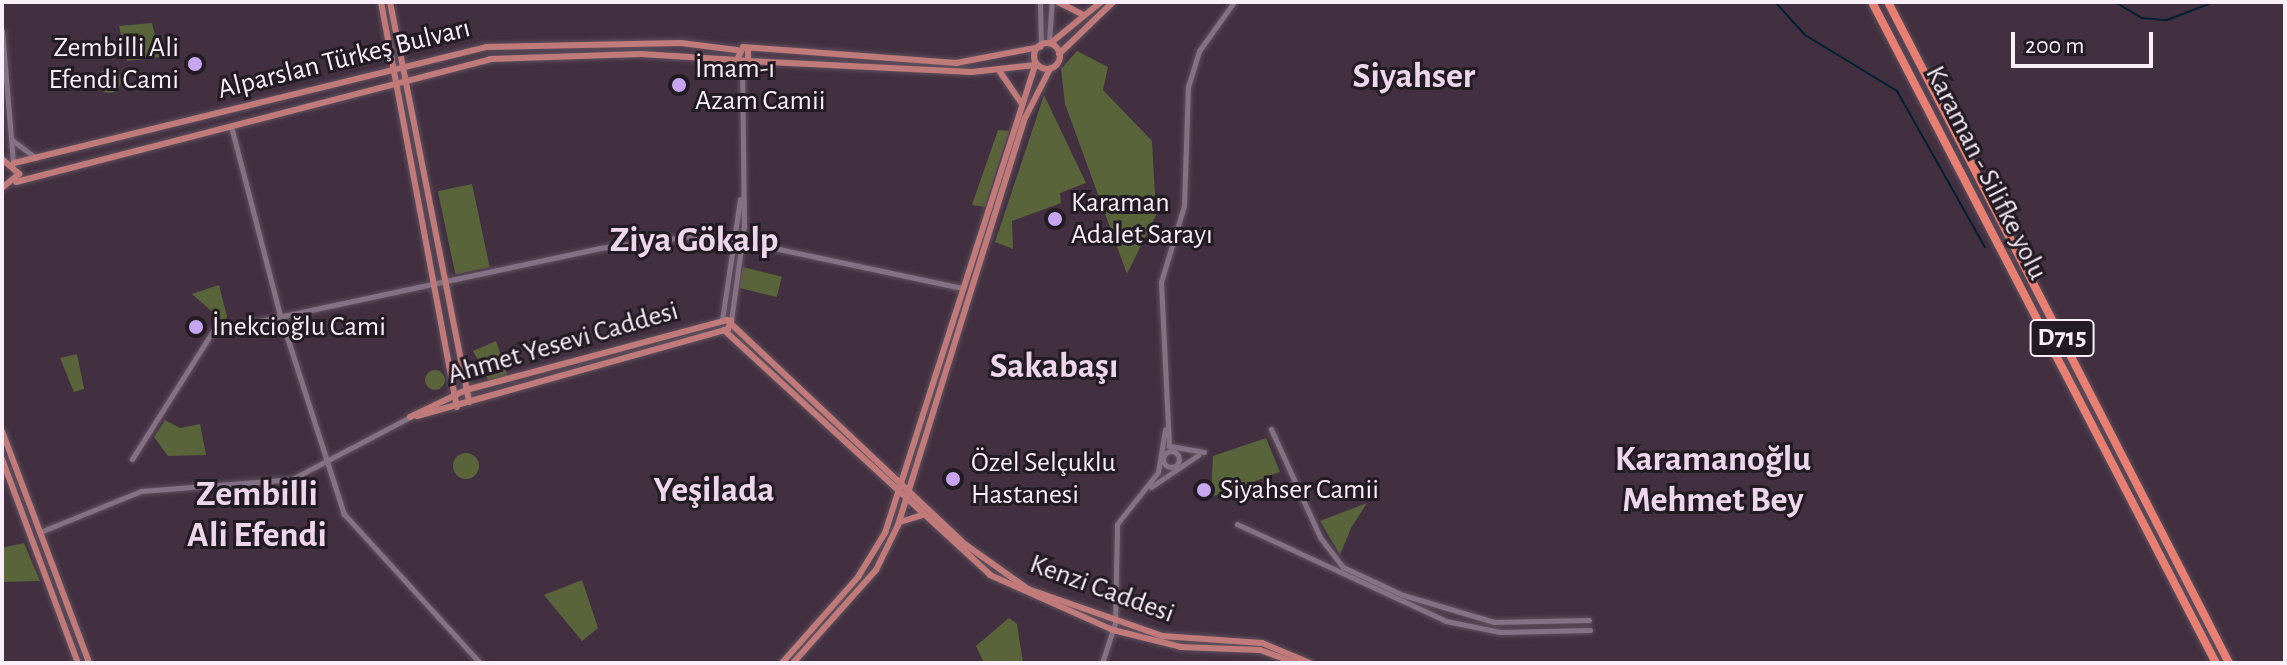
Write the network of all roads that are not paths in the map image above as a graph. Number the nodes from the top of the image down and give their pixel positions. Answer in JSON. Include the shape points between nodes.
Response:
{"nodes":[{"id":1,"x":381,"y":2,"type":"edge"},
{"id":2,"x":390,"y":2,"type":"edge"},
{"id":3,"x":1040,"y":2,"type":"edge"},
{"id":4,"x":1055,"y":2,"type":"edge"},
{"id":5,"x":1101,"y":2,"type":"edge"},
{"id":6,"x":1113,"y":2,"type":"edge"},
{"id":7,"x":1234,"y":2,"type":"edge"},
{"id":8,"x":1872,"y":2,"type":"edge"},
{"id":9,"x":1888,"y":2,"type":"edge"},
{"id":10,"x":1084,"y":15,"type":"junction"},
{"id":11,"x":2,"y":31,"type":"edge"},
{"id":12,"x":1051,"y":42,"type":"junction"},
{"id":13,"x":1041,"y":46,"type":"junction"},
{"id":14,"x":737,"y":50,"type":"junction"},
{"id":15,"x":748,"y":50,"type":"junction"},
{"id":16,"x":1059,"y":54,"type":"junction"},
{"id":17,"x":742,"y":61,"type":"junction"},
{"id":18,"x":1035,"y":66,"type":"junction"},
{"id":19,"x":998,"y":69,"type":"junction"},
{"id":20,"x":1050,"y":69,"type":"junction"},
{"id":21,"x":400,"y":70,"type":"junction"},
{"id":22,"x":402,"y":81,"type":"junction"},
{"id":23,"x":1022,"y":104,"type":"junction"},
{"id":24,"x":231,"y":125,"type":"junction"},
{"id":25,"x":10,"y":139,"type":"junction"},
{"id":26,"x":37,"y":158,"type":"junction"},
{"id":27,"x":2,"y":159,"type":"edge"},
{"id":28,"x":13,"y":162,"type":"junction"},
{"id":29,"x":16,"y":182,"type":"junction"},
{"id":30,"x":2,"y":189,"type":"edge"},
{"id":31,"x":738,"y":241,"type":"junction"},
{"id":32,"x":447,"y":283,"type":"junction"},
{"id":33,"x":438,"y":285,"type":"junction"},
{"id":34,"x":963,"y":288,"type":"junction"},
{"id":35,"x":281,"y":319,"type":"junction"},
{"id":36,"x":722,"y":320,"type":"junction"},
{"id":37,"x":731,"y":321,"type":"junction"},
{"id":38,"x":724,"y":330,"type":"junction"},
{"id":39,"x":466,"y":390,"type":"junction"},
{"id":40,"x":457,"y":394,"type":"junction"},
{"id":41,"x":469,"y":402,"type":"junction"},
{"id":42,"x":457,"y":407,"type":"junction"},
{"id":43,"x":410,"y":417,"type":"junction"},
{"id":44,"x":1166,"y":419,"type":"junction"},
{"id":45,"x":1271,"y":429,"type":"dead end"},
{"id":46,"x":2,"y":431,"type":"edge"},
{"id":47,"x":1174,"y":452,"type":"junction"},
{"id":48,"x":1163,"y":458,"type":"junction"},
{"id":49,"x":2,"y":459,"type":"edge"},
{"id":50,"x":132,"y":459,"type":"dead end"},
{"id":51,"x":328,"y":459,"type":"junction"},
{"id":52,"x":1175,"y":466,"type":"junction"},
{"id":53,"x":900,"y":478,"type":"junction"},
{"id":54,"x":908,"y":489,"type":"junction"},
{"id":55,"x":897,"y":490,"type":"junction"},
{"id":56,"x":1144,"y":493,"type":"junction"},
{"id":57,"x":905,"y":498,"type":"junction"},
{"id":58,"x":923,"y":515,"type":"junction"},
{"id":59,"x":1237,"y":524,"type":"dead end"},
{"id":60,"x":898,"y":525,"type":"junction"},
{"id":61,"x":40,"y":532,"type":"junction"},
{"id":62,"x":1589,"y":620,"type":"dead end"},
{"id":63,"x":1114,"y":626,"type":"junction"},
{"id":64,"x":1590,"y":630,"type":"dead end"},
{"id":65,"x":78,"y":663,"type":"edge"},
{"id":66,"x":89,"y":663,"type":"edge"},
{"id":67,"x":480,"y":663,"type":"edge"},
{"id":68,"x":782,"y":663,"type":"edge"},
{"id":69,"x":793,"y":663,"type":"edge"},
{"id":70,"x":1102,"y":663,"type":"edge"},
{"id":71,"x":1295,"y":663,"type":"edge"},
{"id":72,"x":1310,"y":663,"type":"edge"},
{"id":73,"x":2216,"y":663,"type":"edge"},
{"id":74,"x":2229,"y":663,"type":"edge"}],
"edges":[{"from":1,"to":21,"type":"main road"},
{"from":2,"to":21,"type":"main road"},
{"from":3,"to":13,"type":"street"},
{"from":4,"to":10,"type":"main road"},
{"from":4,"to":12,"type":"street"},
{"from":5,"to":10,"type":"main road","name":"Alparslan Türkeş Bulvarı"},
{"from":6,"to":16,"type":"main road"},
{"from":7,"to":44,"type":"street","via":[[1199,51],[1188,87],[1184,206],[1162,267],[1159,305]]},
{"from":8,"to":73,"type":"highway","name":"Karaman - Silifke yolu","number":"D715"},
{"from":9,"to":74,"type":"highway","name":"Karaman - Silifke yolu","number":"D715"},
{"from":10,"to":12,"type":"main road","name":"Alparslan Türkeş Bulvarı"},
{"from":11,"to":25,"type":"street"},
{"from":12,"to":13,"type":"main road","name":"Alparslan Türkeş Bulvarı"},
{"from":12,"to":16,"type":"main road"},
{"from":13,"to":15,"type":"main road","name":"Alparslan Türkeş Bulvarı","via":[[956,63]]},
{"from":13,"to":18,"type":"main road"},
{"from":14,"to":15,"type":"main road","name":"Alparslan Türkeş Bulvarı"},
{"from":14,"to":17,"type":"main road"},
{"from":14,"to":21,"type":"main road","name":"Alparslan Türkeş Bulvarı","via":[[514,43]]},
{"from":15,"to":17,"type":"main road"},
{"from":16,"to":20,"type":"main road"},
{"from":17,"to":19,"type":"main road","name":"Alparslan Türkeş Bulvarı"},
{"from":17,"to":22,"type":"main road","name":"Alparslan Türkeş Bulvarı","via":[[513,56]]},
{"from":17,"to":31,"type":"street"},
{"from":18,"to":19,"type":"main road","name":"Alparslan Türkeş Bulvarı"},
{"from":18,"to":20,"type":"main road","name":"Alparslan Türkeş Bulvarı"},
{"from":18,"to":23,"type":"main road"},
{"from":19,"to":23,"type":"main road"},
{"from":20,"to":54,"type":"main road","via":[[1025,118]]},
{"from":21,"to":22,"type":"main road"},
{"from":21,"to":26,"type":"main road","name":"Alparslan Türkeş Bulvarı"},
{"from":22,"to":24,"type":"main road","name":"Alparslan Türkeş Bulvarı"},
{"from":22,"to":32,"type":"main road"},
{"from":22,"to":33,"type":"main road"},
{"from":23,"to":34,"type":"main road"},
{"from":24,"to":29,"type":"main road","name":"Alparslan Türkeş Bulvarı"},
{"from":24,"to":35,"type":"street"},
{"from":25,"to":26,"type":"street"},
{"from":25,"to":28,"type":"street"},
{"from":26,"to":28,"type":"main road","name":"Alparslan Türkeş Bulvarı"},
{"from":27,"to":28,"type":"main road"},
{"from":28,"to":29,"type":"main road"},
{"from":29,"to":30,"type":"main road","name":"Alparslan Türkeş Bulvarı"},
{"from":31,"to":32,"type":"street","via":[[646,240]]},
{"from":31,"to":34,"type":"street"},
{"from":31,"to":36,"type":"street"},
{"from":31,"to":37,"type":"street"},
{"from":32,"to":33,"type":"street"},
{"from":32,"to":39,"type":"main road"},
{"from":33,"to":35,"type":"street"},
{"from":33,"to":40,"type":"main road"},
{"from":34,"to":53,"type":"main road"},
{"from":35,"to":50,"type":"street","via":[[213,331]]},
{"from":35,"to":51,"type":"street"},
{"from":36,"to":37,"type":"main road","name":"Ahmet Yesevi Caddesi"},
{"from":36,"to":38,"type":"main road"},
{"from":36,"to":39,"type":"main road","name":"Ahmet Yesevi Caddesi"},
{"from":37,"to":38,"type":"main road"},
{"from":37,"to":53,"type":"main road"},
{"from":38,"to":41,"type":"main road","name":"Ahmet Yesevi Caddesi"},
{"from":38,"to":55,"type":"main road"},
{"from":39,"to":40,"type":"main road","name":"Ahmet Yesevi Caddesi"},
{"from":39,"to":41,"type":"main road"},
{"from":40,"to":42,"type":"main road"},
{"from":40,"to":43,"type":"main road","name":"Ahmet Yesevi Caddesi"},
{"from":41,"to":42,"type":"main road","name":"Ahmet Yesevi Caddesi"},
{"from":42,"to":43,"type":"main road","name":"Ahmet Yesevi Caddesi"},
{"from":43,"to":51,"type":"street","name":"Ahmet Yesevi Caddesi"},
{"from":44,"to":47,"type":"street"},
{"from":44,"to":48,"type":"street"},
{"from":45,"to":62,"type":"street","via":[[1331,557],[1343,567],[1403,595],[1494,622]]},
{"from":46,"to":61,"type":"main road"},
{"from":47,"to":48,"type":"street"},
{"from":47,"to":52,"type":"street"},
{"from":47,"to":52,"type":"street","via":[[1204,452]]},
{"from":48,"to":52,"type":"street"},
{"from":48,"to":56,"type":"street"},
{"from":49,"to":65,"type":"main road"},
{"from":51,"to":61,"type":"street","name":"Ahmet Yesevi Caddesi","via":[[276,484],[141,491]]},
{"from":51,"to":67,"type":"street","via":[[348,520]]},
{"from":52,"to":56,"type":"street"},
{"from":53,"to":54,"type":"main road"},
{"from":53,"to":55,"type":"main road"},
{"from":54,"to":57,"type":"main road"},
{"from":54,"to":63,"type":"main road","name":"Kenzi Caddesi","via":[[1000,572]]},
{"from":55,"to":57,"type":"main road"},
{"from":55,"to":68,"type":"main road","via":[[877,549]]},
{"from":56,"to":63,"type":"street","via":[[1117,524]]},
{"from":57,"to":58,"type":"main road","name":"Kenzi Caddesi"},
{"from":57,"to":60,"type":"main road"},
{"from":58,"to":60,"type":"main road"},
{"from":58,"to":63,"type":"main road","name":"Kenzi Caddesi","via":[[990,575]]},
{"from":59,"to":64,"type":"street","via":[[1446,621],[1492,632]]},
{"from":60,"to":69,"type":"main road","via":[[876,570]]},
{"from":61,"to":66,"type":"main road"},
{"from":63,"to":70,"type":"street"},
{"from":63,"to":71,"type":"main road","name":"Kenzi Caddesi","via":[[1181,647],[1260,650]]},
{"from":63,"to":72,"type":"main road","name":"Kenzi Caddesi","via":[[1179,640],[1262,643]]}]}
